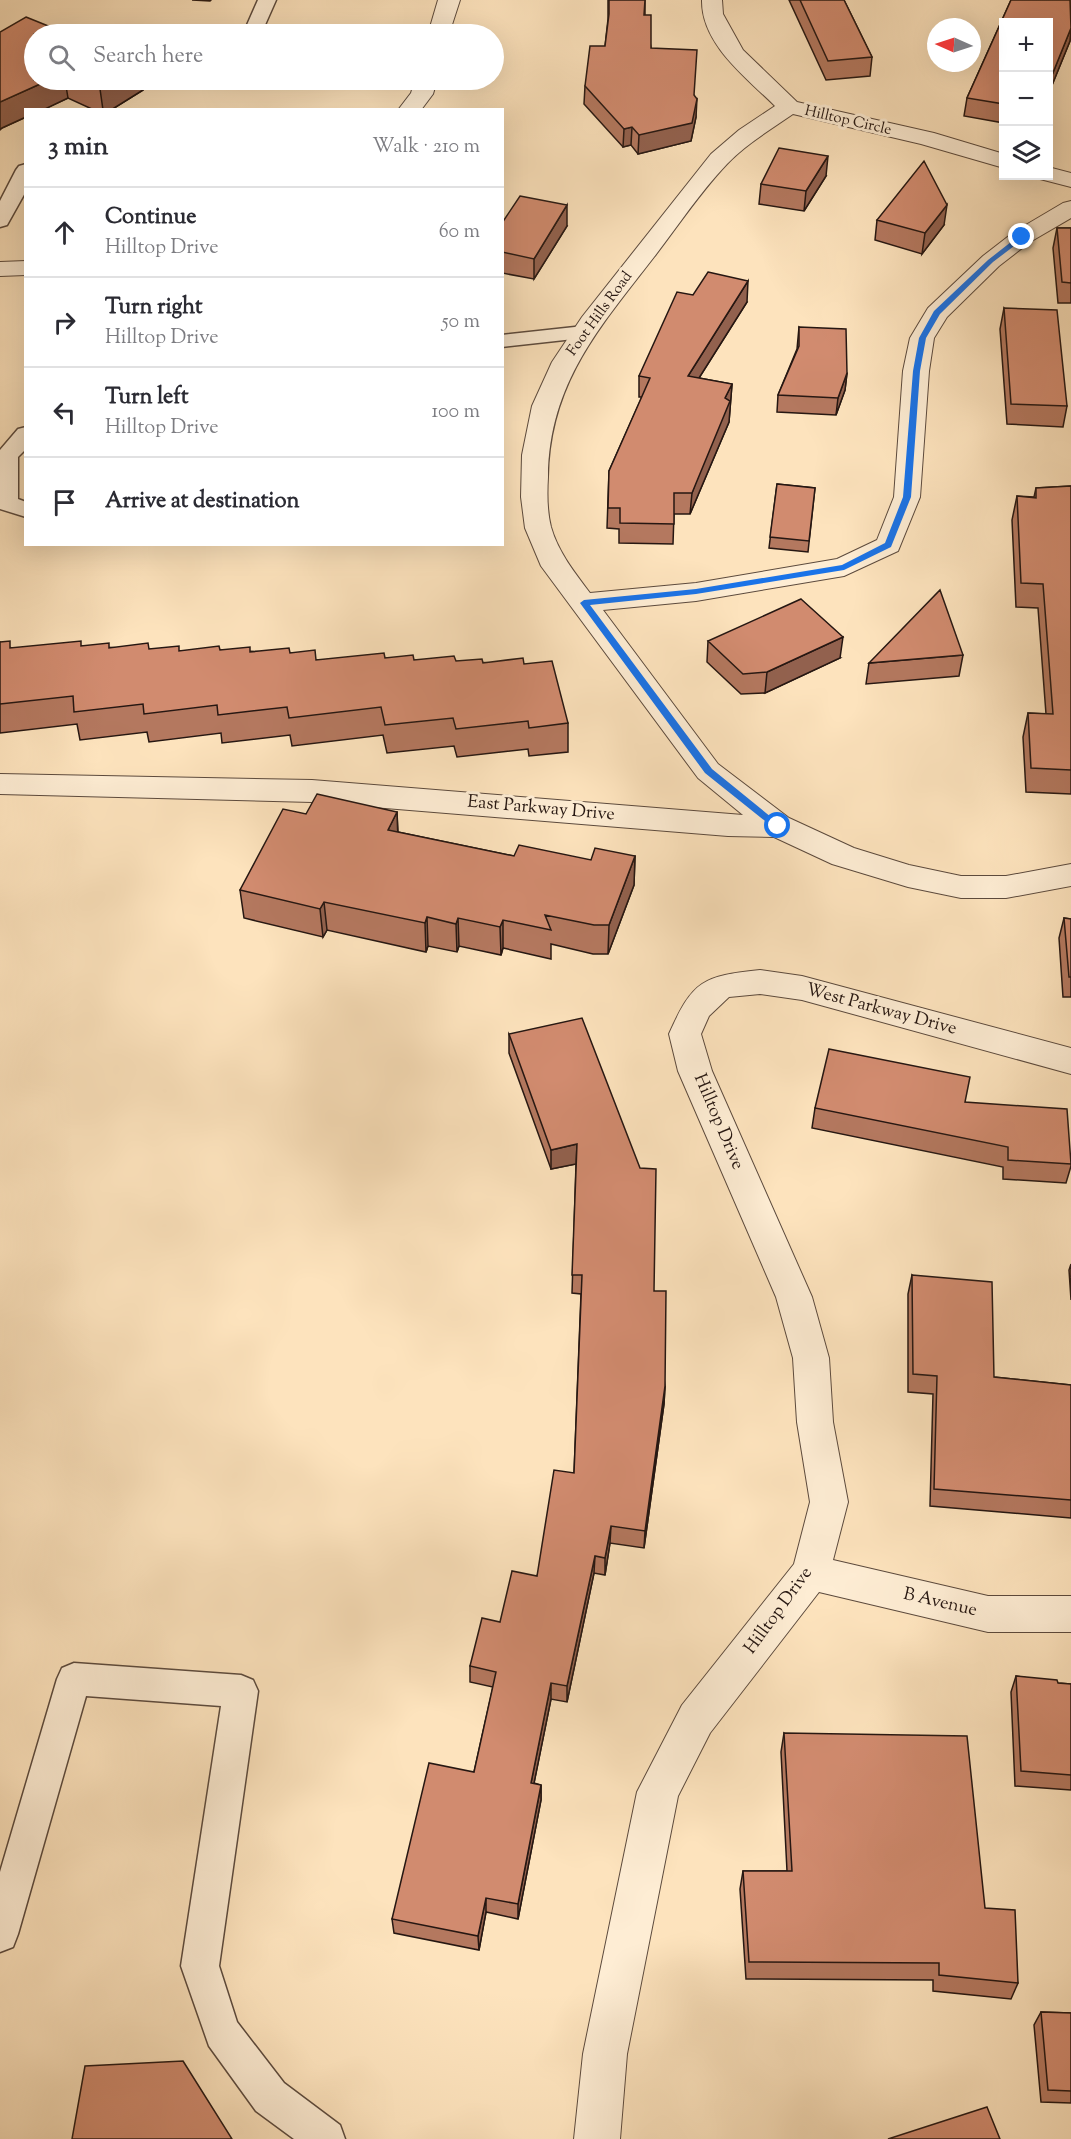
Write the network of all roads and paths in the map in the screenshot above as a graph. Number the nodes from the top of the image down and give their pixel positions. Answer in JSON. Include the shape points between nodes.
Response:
{"nodes":[{"id":1,"x":267,"y":0,"type":"edge"},
{"id":2,"x":449,"y":0,"type":"edge"},
{"id":3,"x":712,"y":0,"type":"edge"},
{"id":4,"x":256,"y":24,"type":"edge"},
{"id":5,"x":442,"y":24,"type":"edge"},
{"id":6,"x":423,"y":90,"type":"edge"},
{"id":7,"x":789,"y":107,"type":"junction"},
{"id":8,"x":411,"y":108,"type":"edge"},
{"id":9,"x":999,"y":159,"type":"edge"},
{"id":10,"x":1053,"y":175,"type":"edge"},
{"id":11,"x":24,"y":178,"type":"edge"},
{"id":12,"x":1071,"y":180,"type":"edge"},
{"id":13,"x":18,"y":202,"type":"edge"},
{"id":14,"x":1071,"y":208,"type":"edge"},
{"id":15,"x":0,"y":221,"type":"edge"},
{"id":16,"x":24,"y":268,"type":"edge"},
{"id":17,"x":0,"y":269,"type":"edge"},
{"id":18,"x":584,"y":332,"type":"junction"},
{"id":19,"x":504,"y":341,"type":"edge"},
{"id":20,"x":24,"y":436,"type":"edge"},
{"id":21,"x":24,"y":509,"type":"edge"},
{"id":22,"x":584,"y":603,"type":"junction"},
{"id":23,"x":0,"y":784,"type":"edge"},
{"id":24,"x":778,"y":826,"type":"junction"},
{"id":25,"x":1071,"y":875,"type":"edge"},
{"id":26,"x":696,"y":1009,"type":"joint"},
{"id":27,"x":1071,"y":1061,"type":"edge"},
{"id":28,"x":811,"y":1572,"type":"junction"},
{"id":29,"x":1071,"y":1614,"type":"edge"},
{"id":30,"x":0,"y":1934,"type":"edge"},
{"id":31,"x":327,"y":2139,"type":"edge"},
{"id":32,"x":597,"y":2139,"type":"edge"}],
"edges":[{"from":1,"to":4,"type":"lane"},
{"from":2,"to":5,"type":"street"},
{"from":3,"to":7,"type":"street","name":"Hilltop Circle","via":[[712,14],[735,54]]},
{"from":6,"to":8,"type":"street"},
{"from":7,"to":9,"type":"street","name":"Hilltop Circle"},
{"from":7,"to":18,"type":"street","name":"Foot Hills Road","via":[[719,159]]},
{"from":10,"to":12,"type":"street"},
{"from":11,"to":13,"type":"lane"},
{"from":13,"to":15,"type":"lane"},
{"from":14,"to":22,"type":"street","via":[[991,261],[937,313],[922,338],[907,497],[888,545],[844,567],[696,592]]},
{"from":16,"to":17,"type":"street"},
{"from":18,"to":19,"type":"lane"},
{"from":18,"to":22,"type":"street","name":"Foot Hills Road","via":[[545,406],[535,455],[534,497],[538,528],[546,547],[555,566]]},
{"from":20,"to":21,"type":"lane","via":[[8,456],[7,503]]},
{"from":22,"to":24,"type":"street","via":[[708,771]]},
{"from":23,"to":24,"type":"street","name":"East Parkway Drive","via":[[312,791]]},
{"from":24,"to":25,"type":"street","name":"East Parkway Drive","via":[[843,856],[961,887],[1006,887]]},
{"from":26,"to":27,"type":"street","name":"West Parkway Drive","via":[[721,986],[760,982],[802,988]]},
{"from":26,"to":28,"type":"street","name":"Hilltop Drive","via":[[685,1034],[695,1071],[794,1297],[811,1358],[815,1422],[829,1502]]},
{"from":28,"to":29,"type":"street","name":"B Avenue","via":[[988,1614]]},
{"from":28,"to":32,"type":"street","name":"Hilltop Drive","via":[[696,1719],[658,1792],[605,2054]]},
{"from":30,"to":31,"type":"lane","via":[[74,1679],[241,1691],[200,1966],[222,2033],[270,2097]]}]}
